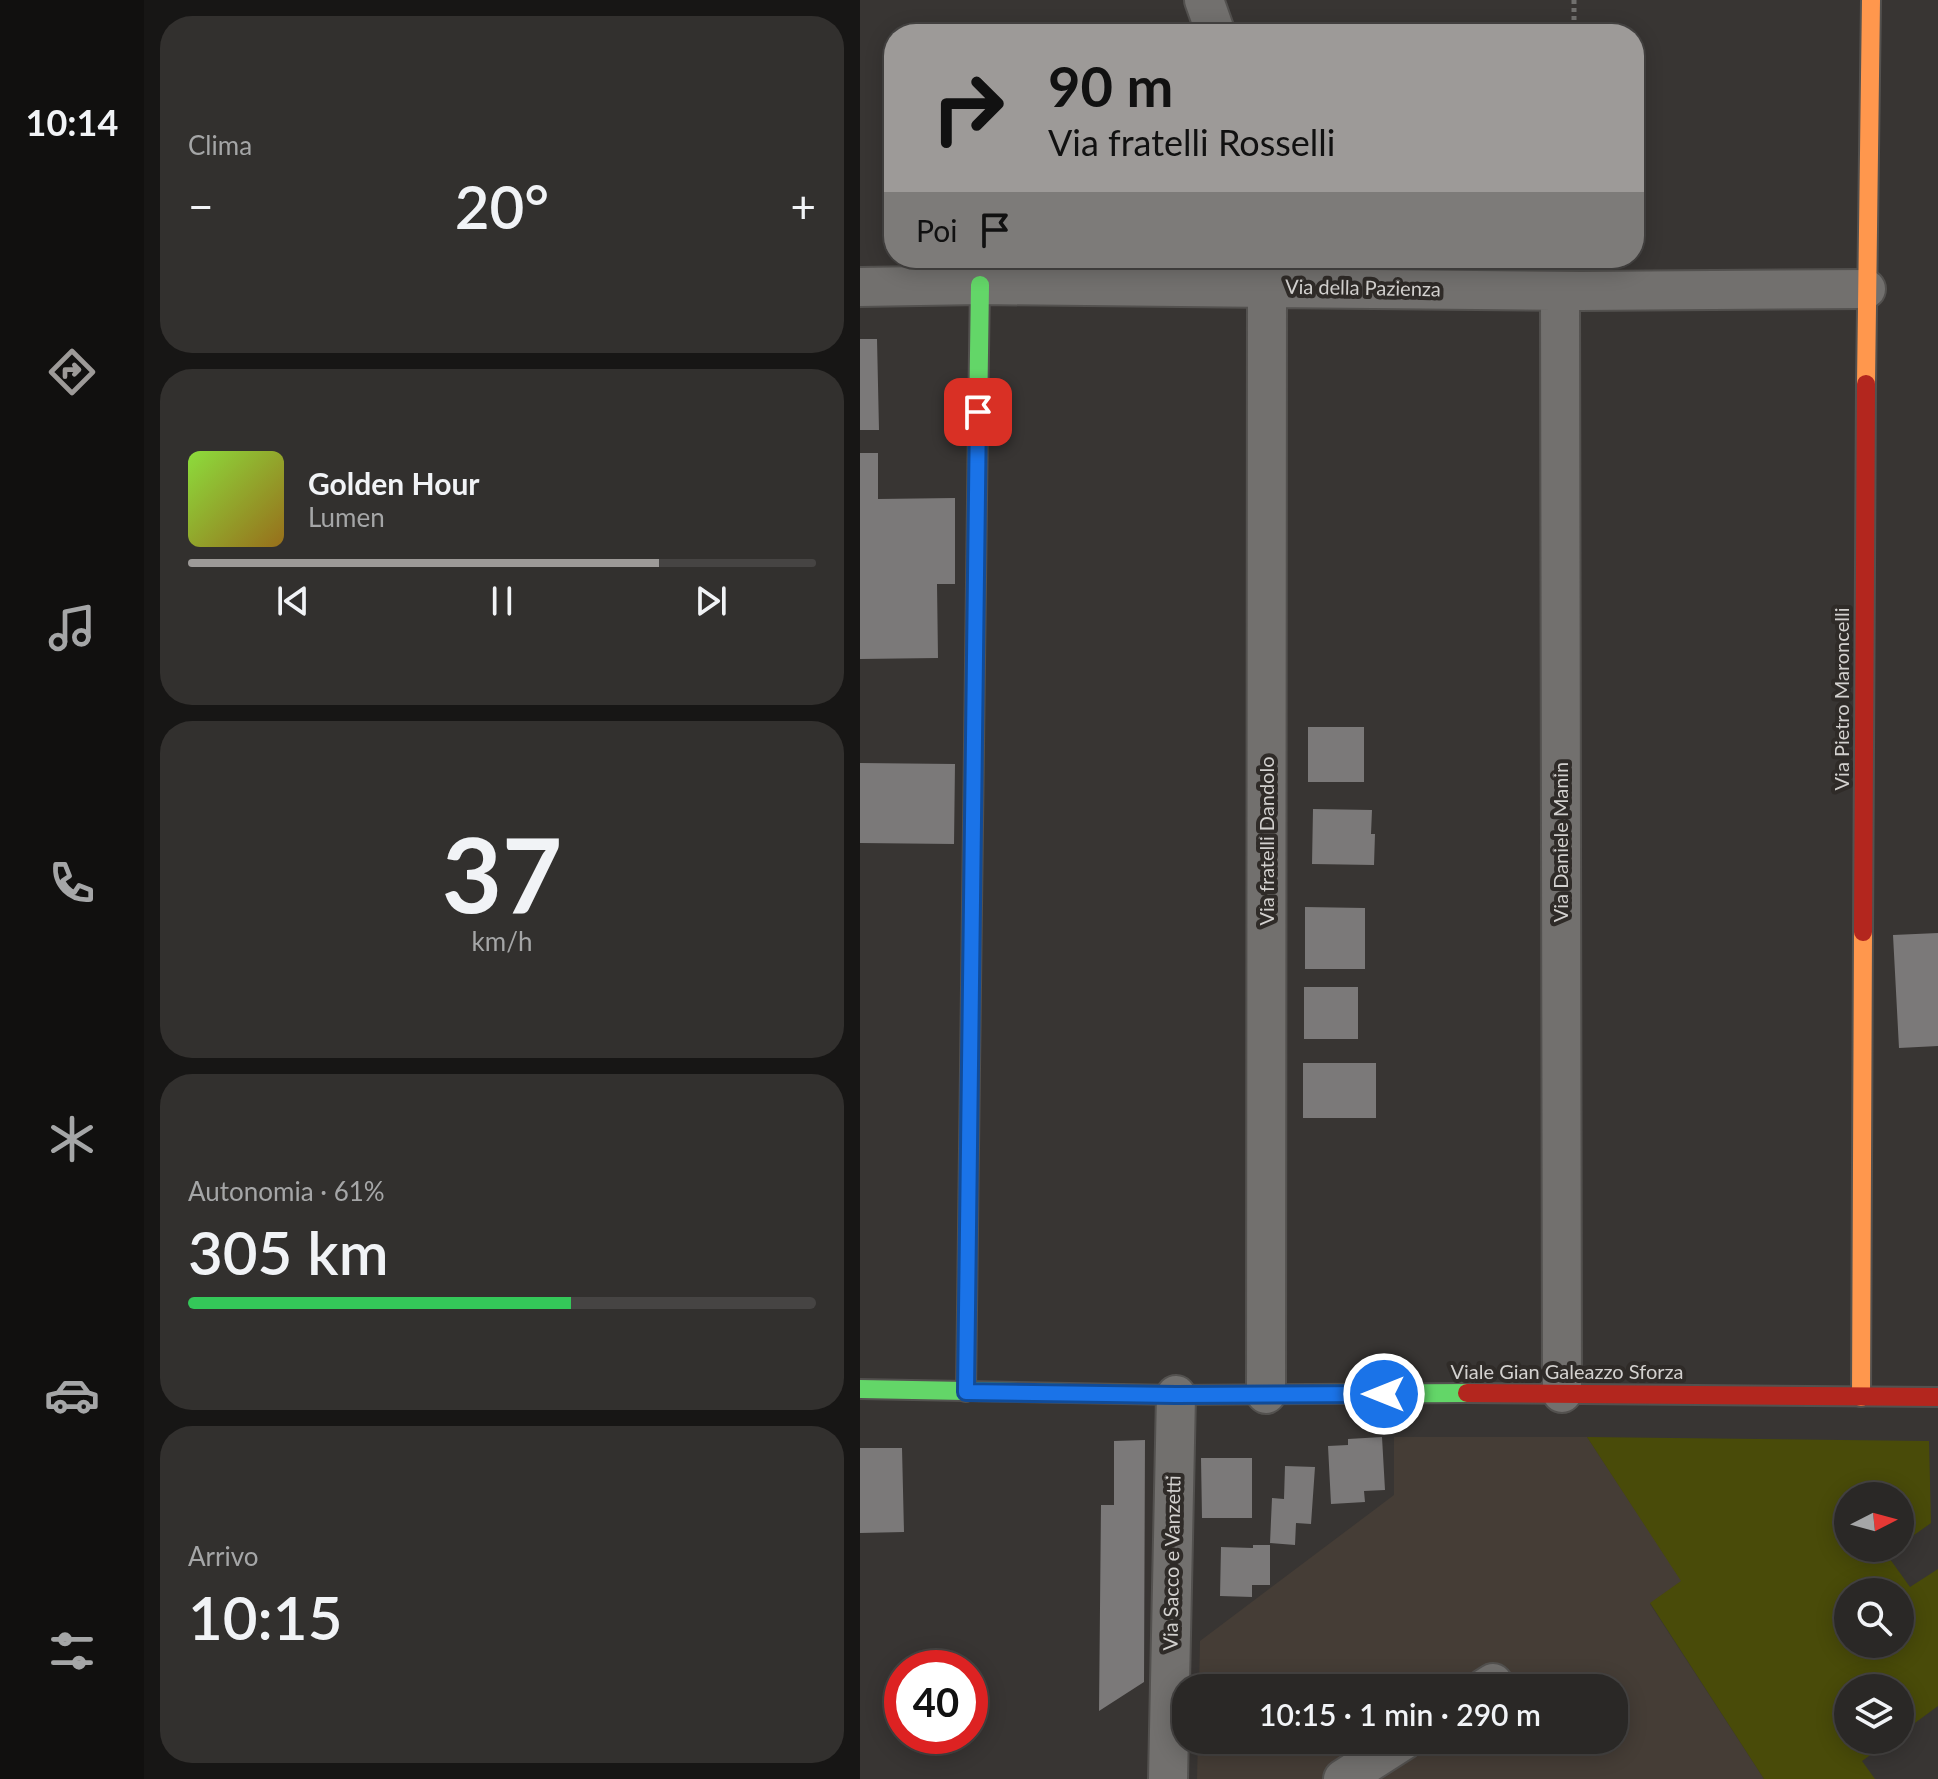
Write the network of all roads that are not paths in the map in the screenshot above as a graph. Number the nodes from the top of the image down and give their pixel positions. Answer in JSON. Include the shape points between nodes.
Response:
{"nodes":[{"id":1,"x":1204,"y":0,"type":"edge"},
{"id":2,"x":1871,"y":0,"type":"edge"},
{"id":3,"x":1212,"y":24,"type":"edge"},
{"id":4,"x":1303,"y":273,"type":"edge"},
{"id":5,"x":980,"y":285,"type":"junction"},
{"id":6,"x":860,"y":287,"type":"edge"},
{"id":7,"x":1267,"y":288,"type":"junction"},
{"id":8,"x":1866,"y":289,"type":"junction"},
{"id":9,"x":1560,"y":291,"type":"junction"},
{"id":10,"x":860,"y":1389,"type":"edge"},
{"id":11,"x":966,"y":1392,"type":"junction"},
{"id":12,"x":1562,"y":1393,"type":"junction"},
{"id":13,"x":1266,"y":1394,"type":"junction"},
{"id":14,"x":1176,"y":1395,"type":"junction"},
{"id":15,"x":1861,"y":1397,"type":"junction"},
{"id":16,"x":1938,"y":1397,"type":"edge"},
{"id":17,"x":1382,"y":1754,"type":"edge"},
{"id":18,"x":1168,"y":1779,"type":"edge"},
{"id":19,"x":1343,"y":1779,"type":"edge"}],
"edges":[{"from":1,"to":3,"type":"street"},
{"from":2,"to":8,"type":"street","name":"Via Pietro Maroncelli"},
{"from":4,"to":7,"type":"street","name":"Via della Pazienza"},
{"from":4,"to":9,"type":"street","name":"Via della Pazienza"},
{"from":5,"to":6,"type":"street","name":"Via della Pazienza"},
{"from":5,"to":7,"type":"street","name":"Via della Pazienza"},
{"from":5,"to":11,"type":"street"},
{"from":7,"to":13,"type":"street","name":"Via fratelli Dandolo"},
{"from":8,"to":9,"type":"street","name":"Via della Pazienza"},
{"from":8,"to":15,"type":"street","name":"Via Pietro Maroncelli"},
{"from":9,"to":12,"type":"street","name":"Via Daniele Manin"},
{"from":10,"to":11,"type":"street","name":"Viale Gian Galeazzo Sforza"},
{"from":11,"to":14,"type":"street","name":"Viale Gian Galeazzo Sforza"},
{"from":12,"to":13,"type":"street","name":"Viale Gian Galeazzo Sforza"},
{"from":12,"to":15,"type":"street","name":"Viale Gian Galeazzo Sforza"},
{"from":13,"to":14,"type":"street","name":"Viale Gian Galeazzo Sforza"},
{"from":14,"to":18,"type":"street","name":"Via Sacco e Vanzetti"},
{"from":15,"to":16,"type":"street","name":"Viale Gian Galeazzo Sforza"},
{"from":17,"to":19,"type":"street"}]}
